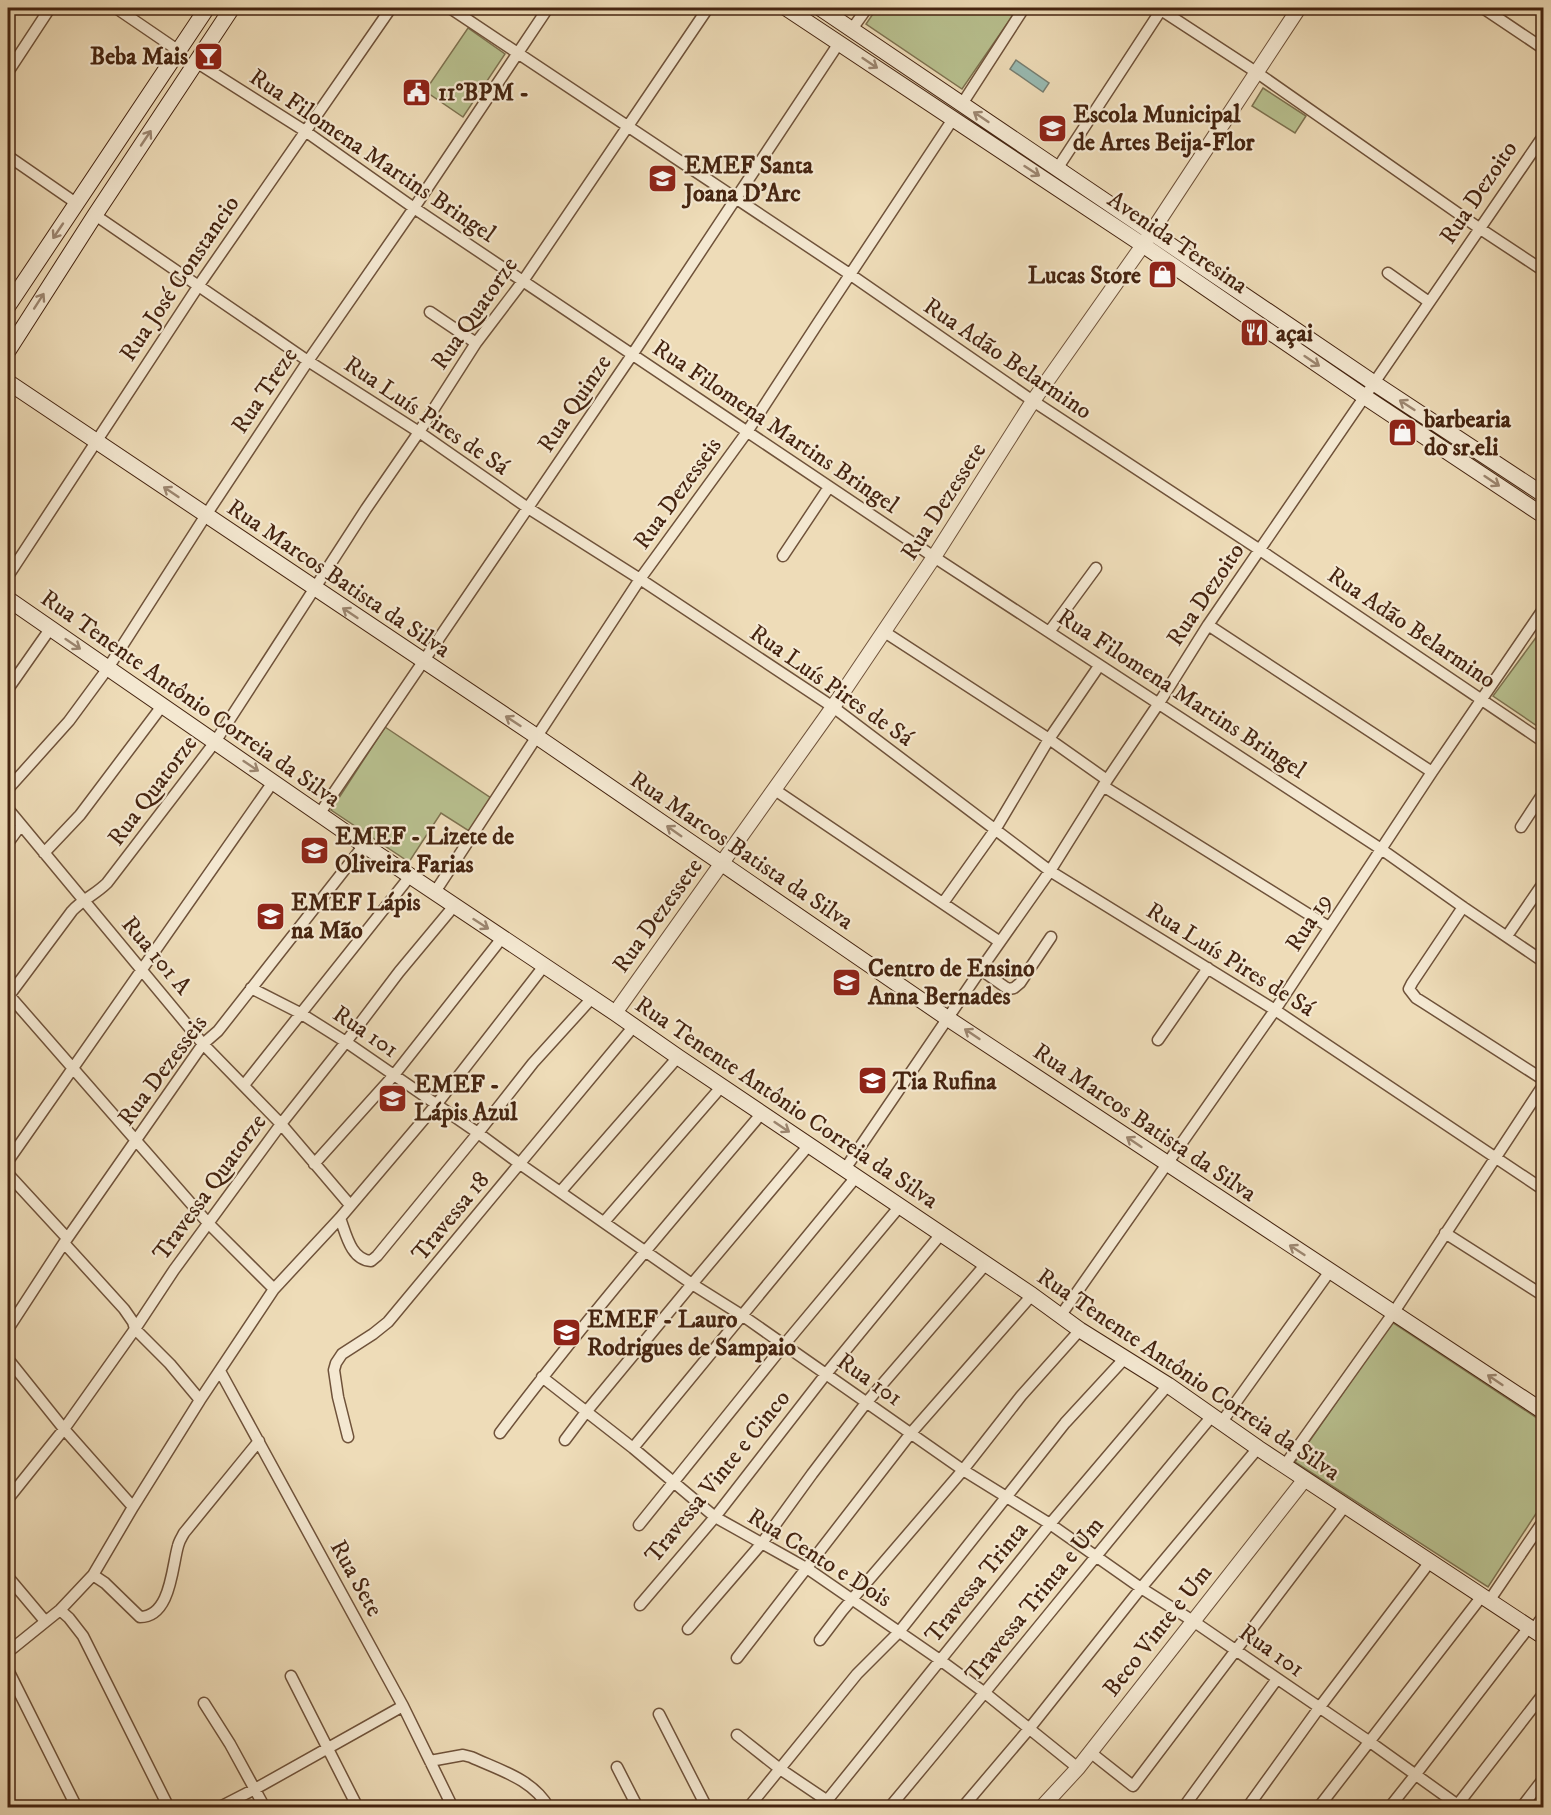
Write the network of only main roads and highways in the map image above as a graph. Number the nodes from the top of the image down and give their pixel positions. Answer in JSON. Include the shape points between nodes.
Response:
{"nodes":[{"id":1,"x":207,"y":8,"type":"edge"},
{"id":2,"x":232,"y":8,"type":"edge"},
{"id":3,"x":820,"y":8,"type":"edge"},
{"id":4,"x":792,"y":9,"type":"edge"},
{"id":5,"x":179,"y":51,"type":"junction"},
{"id":6,"x":196,"y":62,"type":"junction"},
{"id":7,"x":103,"y":163,"type":"junction"},
{"id":8,"x":122,"y":174,"type":"junction"},
{"id":9,"x":1147,"y":238,"type":"junction"},
{"id":10,"x":1213,"y":283,"type":"junction"},
{"id":11,"x":8,"y":306,"type":"edge"},
{"id":12,"x":8,"y":351,"type":"edge"},
{"id":13,"x":8,"y":382,"type":"edge"},
{"id":14,"x":1544,"y":495,"type":"edge"},
{"id":15,"x":1544,"y":516,"type":"edge"},
{"id":16,"x":8,"y":599,"type":"edge"},
{"id":17,"x":1544,"y":1412,"type":"edge"},
{"id":18,"x":1535,"y":1632,"type":"edge"}],
"edges":[{"from":1,"to":5,"type":"main road"},
{"from":2,"to":6,"type":"main road"},
{"from":9,"to":3,"type":"main road","name":"Avenida Teresina","one_way":true,"via":[[1057,169]]},
{"from":4,"to":9,"type":"main road","name":"Avenida Teresina","one_way":true,"via":[[953,119]]},
{"from":5,"to":6,"type":"main road","via":[[188,45],[194,47],[198,53]]},
{"from":5,"to":7,"type":"main road"},
{"from":8,"to":6,"type":"main road","one_way":true},
{"from":7,"to":8,"type":"main road"},
{"from":7,"to":11,"type":"main road","one_way":true},
{"from":12,"to":8,"type":"main road","one_way":true},
{"from":9,"to":10,"type":"main road","name":"Avenida Teresina"},
{"from":14,"to":10,"type":"main road","name":"Avenida Teresina","one_way":true},
{"from":10,"to":15,"type":"main road","name":"Avenida Teresina","one_way":true,"via":[[1365,397]]},
{"from":17,"to":13,"type":"main road","name":"Rua Marcos Batista da Silva","one_way":true,"via":[[947,1018],[537,736]]},
{"from":16,"to":18,"type":"main road","name":"Rua Tenente Antônio Correia da Silva","one_way":true,"via":[[1080,1330]]}]}
